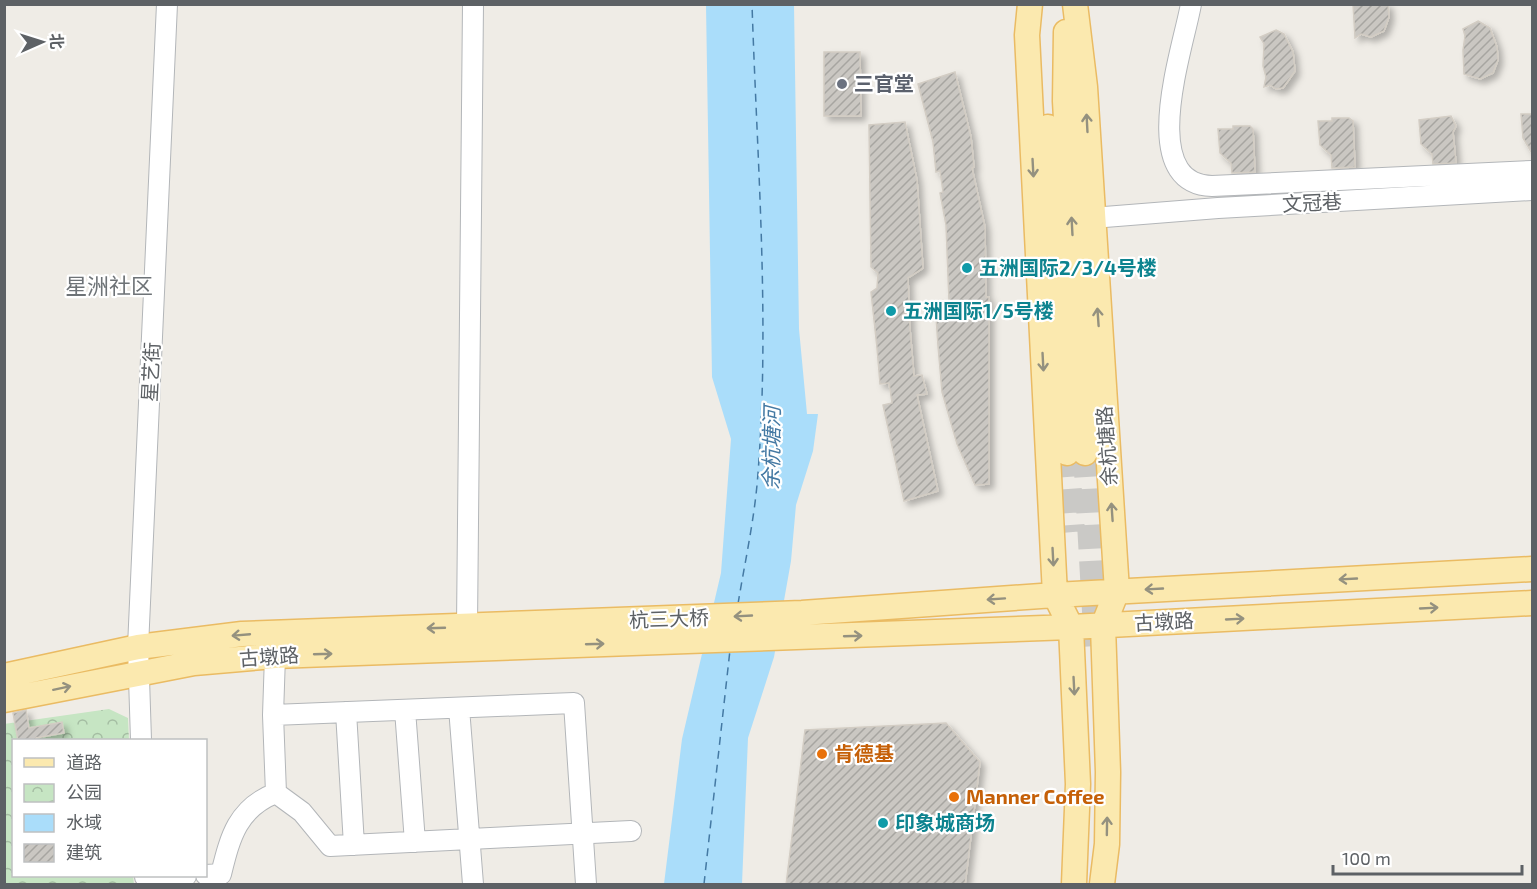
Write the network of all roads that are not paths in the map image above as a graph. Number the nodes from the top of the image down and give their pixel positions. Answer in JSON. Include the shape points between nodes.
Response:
{"nodes":[{"id":1,"x":168,"y":4,"type":"edge"},
{"id":2,"x":473,"y":4,"type":"edge"},
{"id":3,"x":1030,"y":4,"type":"edge"},
{"id":4,"x":1041,"y":4,"type":"edge"},
{"id":5,"x":1066,"y":4,"type":"edge"},
{"id":6,"x":1075,"y":4,"type":"edge"},
{"id":7,"x":1191,"y":4,"type":"edge"},
{"id":8,"x":1533,"y":171,"type":"edge"},
{"id":9,"x":1533,"y":190,"type":"edge"},
{"id":10,"x":1092,"y":218,"type":"junction"},
{"id":11,"x":1533,"y":569,"type":"edge"},
{"id":12,"x":1117,"y":591,"type":"junction"},
{"id":13,"x":1054,"y":595,"type":"junction"},
{"id":14,"x":1533,"y":603,"type":"edge"},
{"id":15,"x":802,"y":613,"type":"joint"},
{"id":16,"x":467,"y":626,"type":"junction"},
{"id":17,"x":1103,"y":626,"type":"junction"},
{"id":18,"x":1071,"y":627,"type":"junction"},
{"id":19,"x":536,"y":635,"type":"junction"},
{"id":20,"x":795,"y":638,"type":"joint"},
{"id":21,"x":138,"y":646,"type":"junction"},
{"id":22,"x":275,"y":656,"type":"junction"},
{"id":23,"x":139,"y":672,"type":"junction"},
{"id":24,"x":4,"y":676,"type":"edge"},
{"id":25,"x":4,"y":700,"type":"edge"},
{"id":26,"x":459,"y":708,"type":"junction"},
{"id":27,"x":405,"y":710,"type":"junction"},
{"id":28,"x":346,"y":712,"type":"junction"},
{"id":29,"x":273,"y":715,"type":"junction"},
{"id":30,"x":141,"y":739,"type":"edge"},
{"id":31,"x":276,"y":793,"type":"junction"},
{"id":32,"x":631,"y":831,"type":"dead end"},
{"id":33,"x":582,"y":834,"type":"junction"},
{"id":34,"x":470,"y":839,"type":"junction"},
{"id":35,"x":416,"y":842,"type":"junction"},
{"id":36,"x":354,"y":845,"type":"junction"},
{"id":37,"x":207,"y":875,"type":"edge"},
{"id":38,"x":172,"y":877,"type":"edge"},
{"id":39,"x":145,"y":879,"type":"edge"},
{"id":40,"x":474,"y":885,"type":"edge"},
{"id":41,"x":586,"y":885,"type":"edge"},
{"id":42,"x":1074,"y":885,"type":"edge"},
{"id":43,"x":1102,"y":885,"type":"edge"}],
"edges":[{"from":1,"to":21,"type":"street","name":"星艺街"},
{"from":2,"to":16,"type":"street"},
{"from":3,"to":13,"type":"main road","one_way":true,"via":[[1028,47]]},
{"from":4,"to":5,"type":"main road","name":"余杭塘路","one_way":true,"via":[[1076,453],[1065,101]]},
{"from":10,"to":6,"type":"main road","name":"余杭塘路","one_way":true,"via":[[1085,87]]},
{"from":7,"to":8,"type":"street","via":[[1173,78],[1169,131],[1174,157],[1182,175],[1191,182],[1212,186]]},
{"from":9,"to":10,"type":"street","name":"文冠巷"},
{"from":12,"to":10,"type":"main road","name":"余杭塘路","one_way":true},
{"from":11,"to":12,"type":"main road","name":"古墩路","one_way":true},
{"from":12,"to":13,"type":"main road","name":"古墩路"},
{"from":12,"to":17,"type":"main road","name":"余杭塘路"},
{"from":13,"to":15,"type":"main road","name":"古墩路","one_way":true},
{"from":13,"to":18,"type":"main road"},
{"from":17,"to":14,"type":"main road","name":"古墩路","one_way":true},
{"from":15,"to":19,"type":"main road","name":"杭三大桥","one_way":true},
{"from":16,"to":19,"type":"main road","name":"古墩路"},
{"from":16,"to":21,"type":"main road","name":"古墩路","one_way":true,"via":[[242,634]]},
{"from":17,"to":18,"type":"main road","name":"古墩路"},
{"from":43,"to":17,"type":"main road","name":"余杭塘路","one_way":true,"via":[[1108,772]]},
{"from":20,"to":18,"type":"main road","name":"古墩路","one_way":true},
{"from":18,"to":42,"type":"main road","one_way":true,"via":[[1078,784]]},
{"from":19,"to":20,"type":"main road","name":"杭三大桥","one_way":true},
{"from":22,"to":19,"type":"main road","name":"古墩路","one_way":true},
{"from":21,"to":23,"type":"street","name":"星艺街"},
{"from":21,"to":24,"type":"main road","name":"古墩路"},
{"from":22,"to":23,"type":"main road","name":"古墩路"},
{"from":22,"to":29,"type":"street"},
{"from":25,"to":23,"type":"main road","name":"古墩路","one_way":true},
{"from":23,"to":30,"type":"street","name":"星艺街"},
{"from":26,"to":27,"type":"street"},
{"from":26,"to":33,"type":"street","via":[[574,703]]},
{"from":26,"to":34,"type":"street"},
{"from":27,"to":28,"type":"street"},
{"from":27,"to":35,"type":"street"},
{"from":28,"to":29,"type":"street"},
{"from":28,"to":36,"type":"street"},
{"from":29,"to":31,"type":"street"},
{"from":31,"to":36,"type":"street","via":[[302,812],[330,846]]},
{"from":31,"to":37,"type":"street","via":[[261,799],[232,831],[221,874]]},
{"from":32,"to":33,"type":"street"},
{"from":33,"to":34,"type":"street"},
{"from":33,"to":41,"type":"street"},
{"from":34,"to":35,"type":"street"},
{"from":34,"to":40,"type":"street"},
{"from":35,"to":36,"type":"street"},
{"from":38,"to":39,"type":"street"}]}
